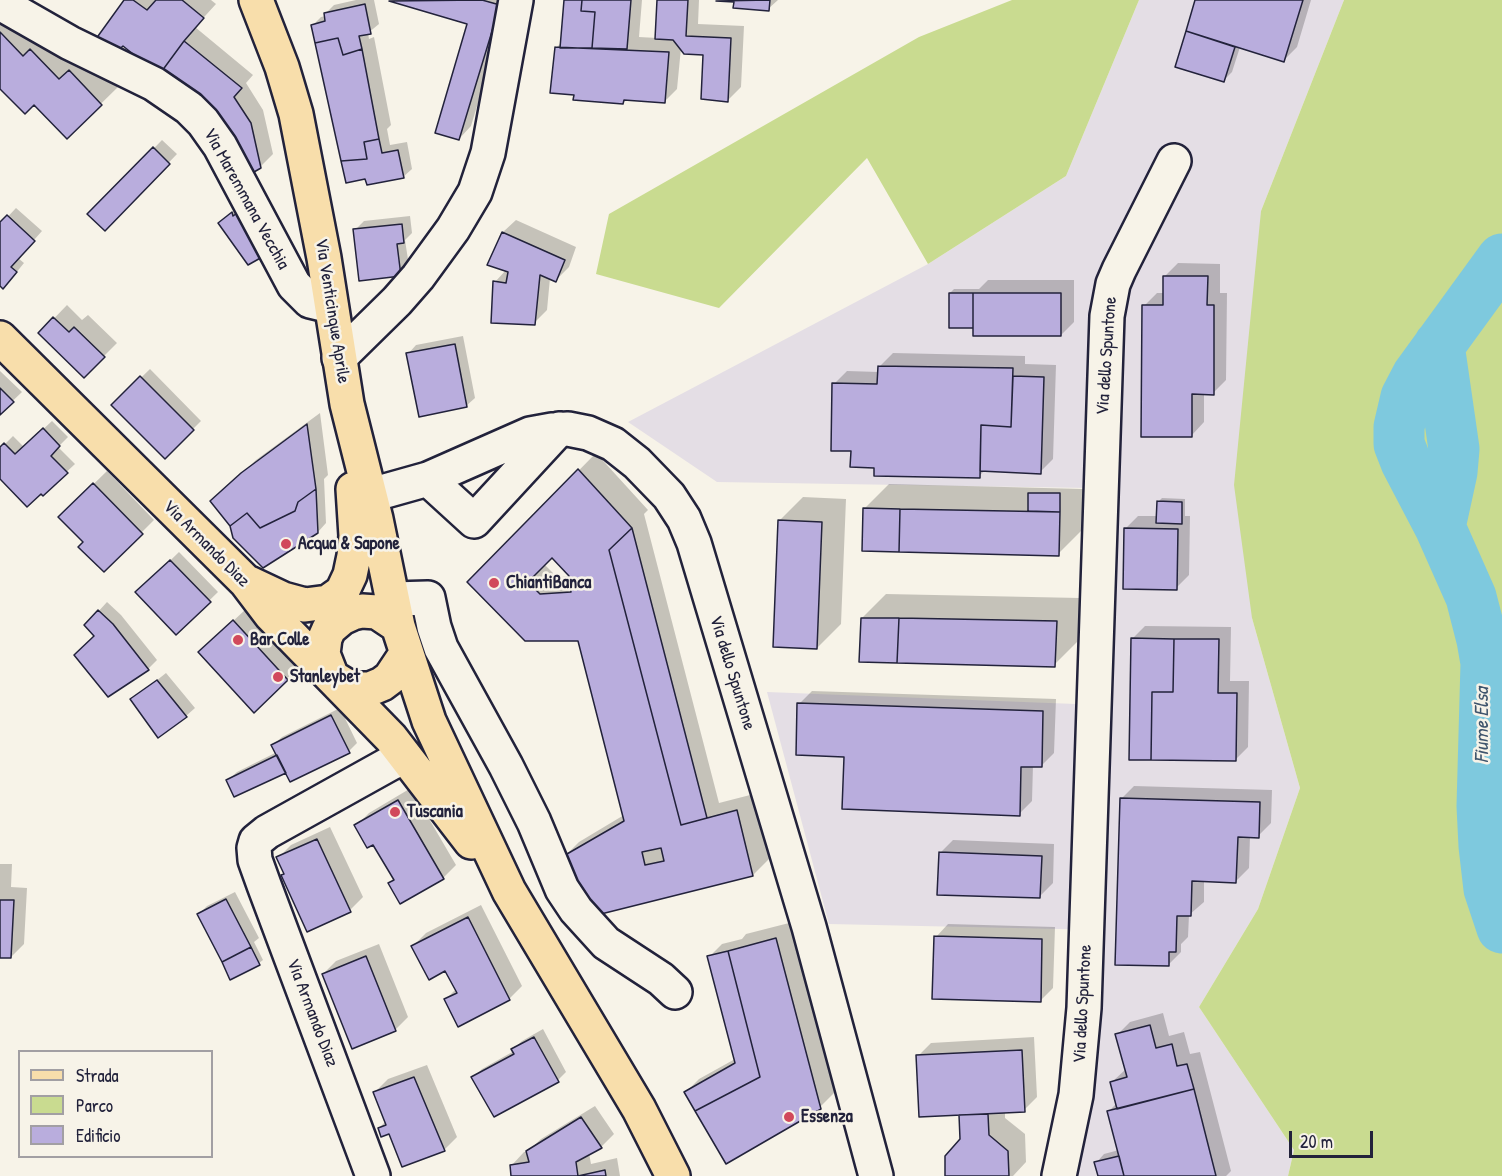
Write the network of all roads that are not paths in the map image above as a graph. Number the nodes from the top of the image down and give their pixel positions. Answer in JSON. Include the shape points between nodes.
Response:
{"nodes":[{"id":1,"x":256,"y":0,"type":"edge"},
{"id":2,"x":516,"y":0,"type":"edge"},
{"id":3,"x":0,"y":3,"type":"edge"},
{"id":4,"x":1174,"y":161,"type":"dead end"},
{"id":5,"x":332,"y":306,"type":"junction"},
{"id":6,"x":0,"y":338,"type":"edge"},
{"id":7,"x":339,"y":358,"type":"junction"},
{"id":8,"x":347,"y":404,"type":"junction"},
{"id":9,"x":559,"y":429,"type":"junction"},
{"id":10,"x":428,"y":479,"type":"junction"},
{"id":11,"x":371,"y":495,"type":"junction"},
{"id":12,"x":246,"y":582,"type":"junction"},
{"id":13,"x":399,"y":626,"type":"junction"},
{"id":14,"x":441,"y":648,"type":"junction"},
{"id":15,"x":333,"y":677,"type":"junction"},
{"id":16,"x":429,"y":721,"type":"junction"},
{"id":17,"x":405,"y":757,"type":"junction"},
{"id":18,"x":509,"y":891,"type":"junction"},
{"id":19,"x":675,"y":992,"type":"dead end"},
{"id":20,"x":373,"y":1176,"type":"edge"},
{"id":21,"x":674,"y":1176,"type":"edge"},
{"id":22,"x":876,"y":1176,"type":"edge"},
{"id":23,"x":1059,"y":1176,"type":"edge"}],
"edges":[{"from":1,"to":5,"type":"main road","name":"Via Venticinque Aprile","via":[[296,114]]},
{"from":2,"to":7,"type":"street","via":[[485,167],[468,207],[418,277]]},
{"from":3,"to":5,"type":"street","name":"Via Maremmana Vecchia","via":[[154,84],[196,115],[229,162],[294,285],[310,301]]},
{"from":4,"to":23,"type":"street","name":"Via dello Spuntone","via":[[1119,270],[1107,316],[1084,1008],[1076,1095]]},
{"from":5,"to":7,"type":"main road","name":"Via Venticinque Aprile"},
{"from":6,"to":12,"type":"main road","name":"Via Armando Diaz"},
{"from":7,"to":8,"type":"main road","name":"Via Venticinque Aprile"},
{"from":8,"to":11,"type":"main road","name":"Via Venticinque Aprile"},
{"from":8,"to":12,"type":"main road","via":[[356,536],[346,585],[328,602],[305,605]]},
{"from":9,"to":10,"type":"street","name":"Via dello Spuntone","via":[[530,434]]},
{"from":9,"to":10,"type":"street","via":[[474,521]]},
{"from":9,"to":22,"type":"street","name":"Via dello Spuntone","via":[[597,437],[630,456],[669,496],[689,531],[809,927]]},
{"from":10,"to":11,"type":"street","name":"Via dello Spuntone"},
{"from":11,"to":13,"type":"main road","name":"Via Venticinque Aprile"},
{"from":12,"to":15,"type":"main road","name":"Via Armando Diaz","via":[[271,615]]},
{"from":13,"to":14,"type":"street"},
{"from":13,"to":14,"type":"street","via":[[428,598]]},
{"from":13,"to":15,"type":"main road","via":[[390,678],[369,689],[357,689]]},
{"from":13,"to":15,"type":"main road","via":[[370,611],[353,613],[335,623],[324,647]]},
{"from":13,"to":16,"type":"main road","name":"Via Armando Diaz"},
{"from":14,"to":19,"type":"street","via":[[534,822],[567,898],[606,943]]},
{"from":15,"to":17,"type":"main road","name":"Via Armando Diaz"},
{"from":16,"to":17,"type":"main road","via":[[419,744]]},
{"from":16,"to":18,"type":"main road","name":"Via Armando Diaz"},
{"from":17,"to":18,"type":"main road","name":"Via Armando Diaz"},
{"from":17,"to":20,"type":"street","name":"Via Armando Diaz","via":[[267,832],[256,841],[254,849]]},
{"from":18,"to":21,"type":"main road","name":"Via Armando Diaz"}]}
